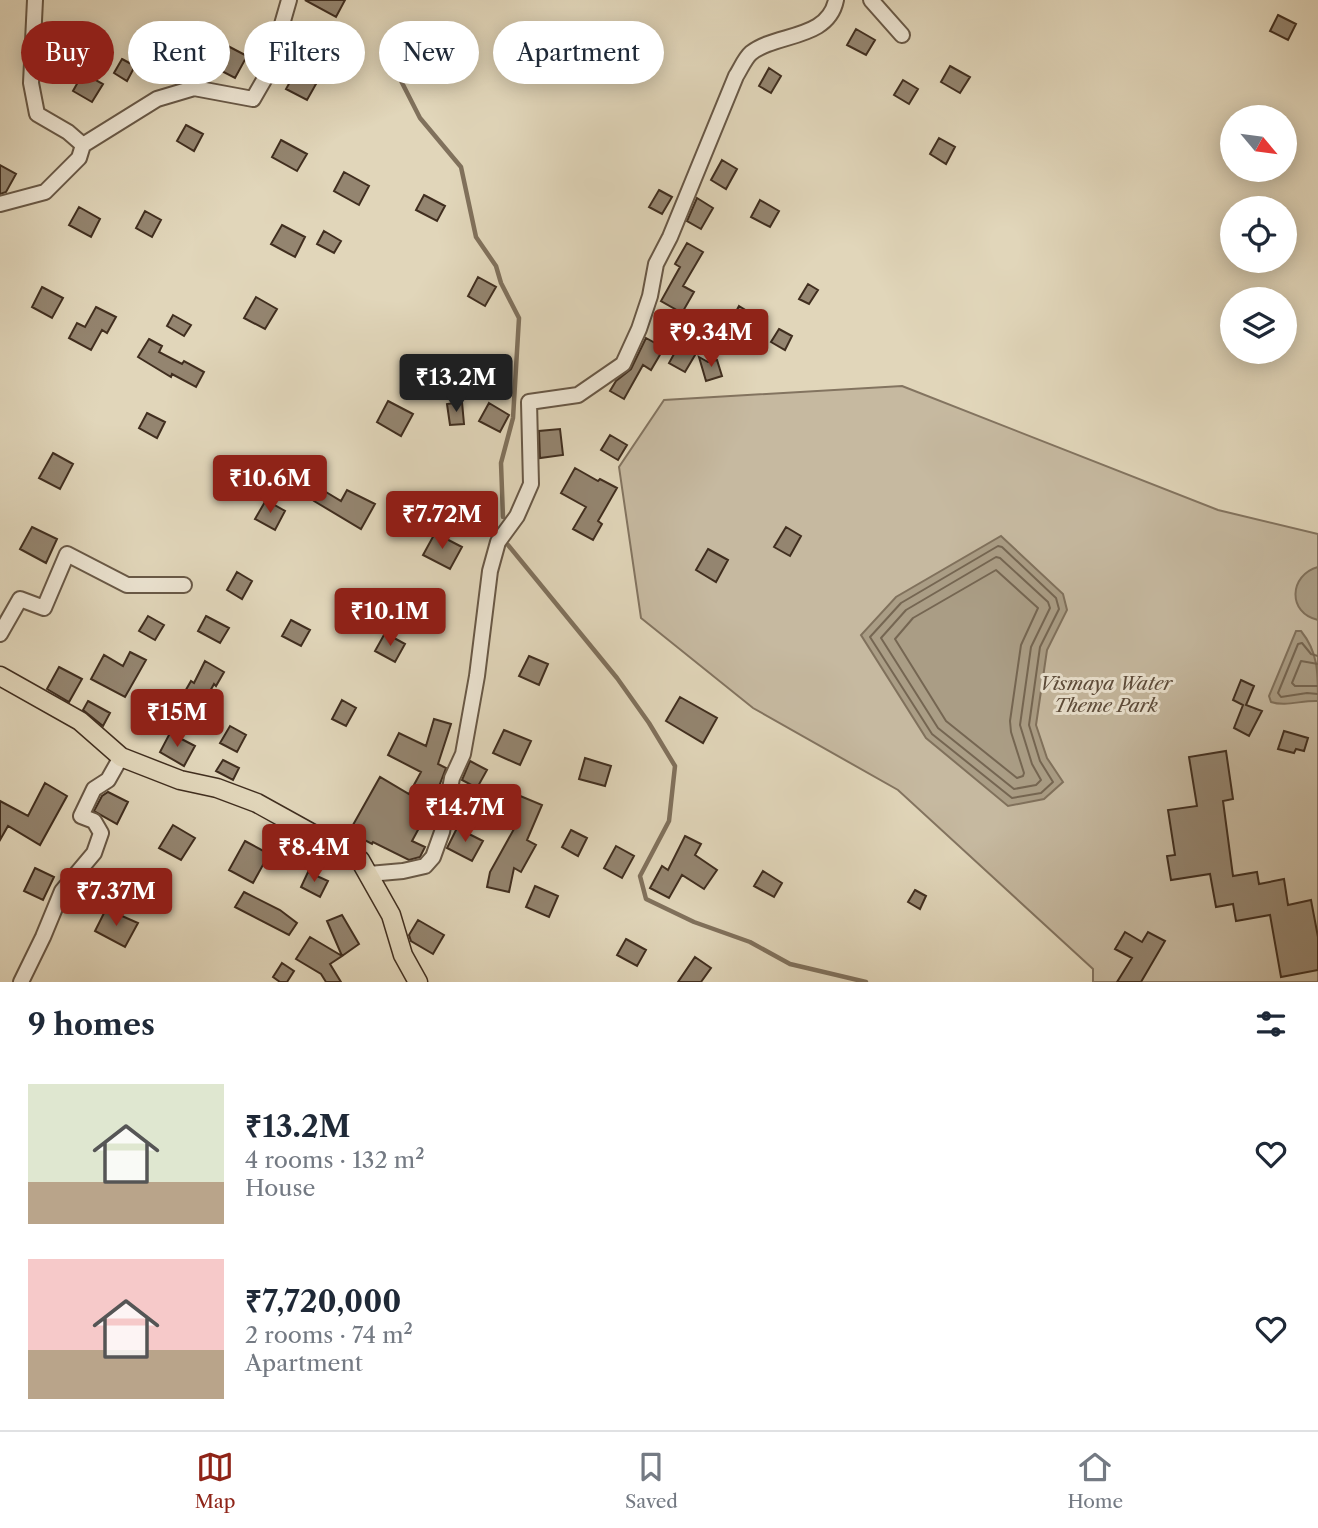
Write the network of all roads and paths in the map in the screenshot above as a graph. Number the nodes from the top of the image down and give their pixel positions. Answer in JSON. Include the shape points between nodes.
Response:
{"nodes":[{"id":1,"x":35,"y":0,"type":"edge"},
{"id":2,"x":289,"y":0,"type":"edge"},
{"id":3,"x":836,"y":0,"type":"edge"},
{"id":4,"x":871,"y":0,"type":"edge"},
{"id":5,"x":902,"y":36,"type":"dead end"},
{"id":6,"x":83,"y":145,"type":"junction"},
{"id":7,"x":0,"y":204,"type":"edge"},
{"id":8,"x":184,"y":585,"type":"dead end"},
{"id":9,"x":0,"y":634,"type":"edge"},
{"id":10,"x":0,"y":676,"type":"edge"},
{"id":11,"x":121,"y":757,"type":"junction"},
{"id":12,"x":369,"y":874,"type":"junction"},
{"id":13,"x":21,"y":982,"type":"edge"},
{"id":14,"x":418,"y":982,"type":"edge"}],
"edges":[{"from":1,"to":6,"type":"street","via":[[31,83],[37,114]]},
{"from":2,"to":6,"type":"street","via":[[268,73],[253,99],[194,88],[157,99]]},
{"from":3,"to":12,"type":"street","via":[[834,10],[821,24],[750,53],[736,76],[656,264],[647,307],[623,364],[578,395],[529,402],[531,484],[517,516],[498,542],[490,571],[463,754],[452,778],[442,832],[425,866]]},
{"from":4,"to":5,"type":"street"},
{"from":6,"to":7,"type":"street","via":[[79,158],[45,192]]},
{"from":8,"to":9,"type":"street","via":[[127,585],[67,554],[44,608],[20,599]]},
{"from":10,"to":11,"type":"main road","via":[[80,721]]},
{"from":11,"to":12,"type":"main road","via":[[257,803],[360,860]]},
{"from":11,"to":13,"type":"street","via":[[108,780],[94,789],[81,816],[94,821],[101,834],[94,853],[62,891]]},
{"from":12,"to":14,"type":"main road"}]}
